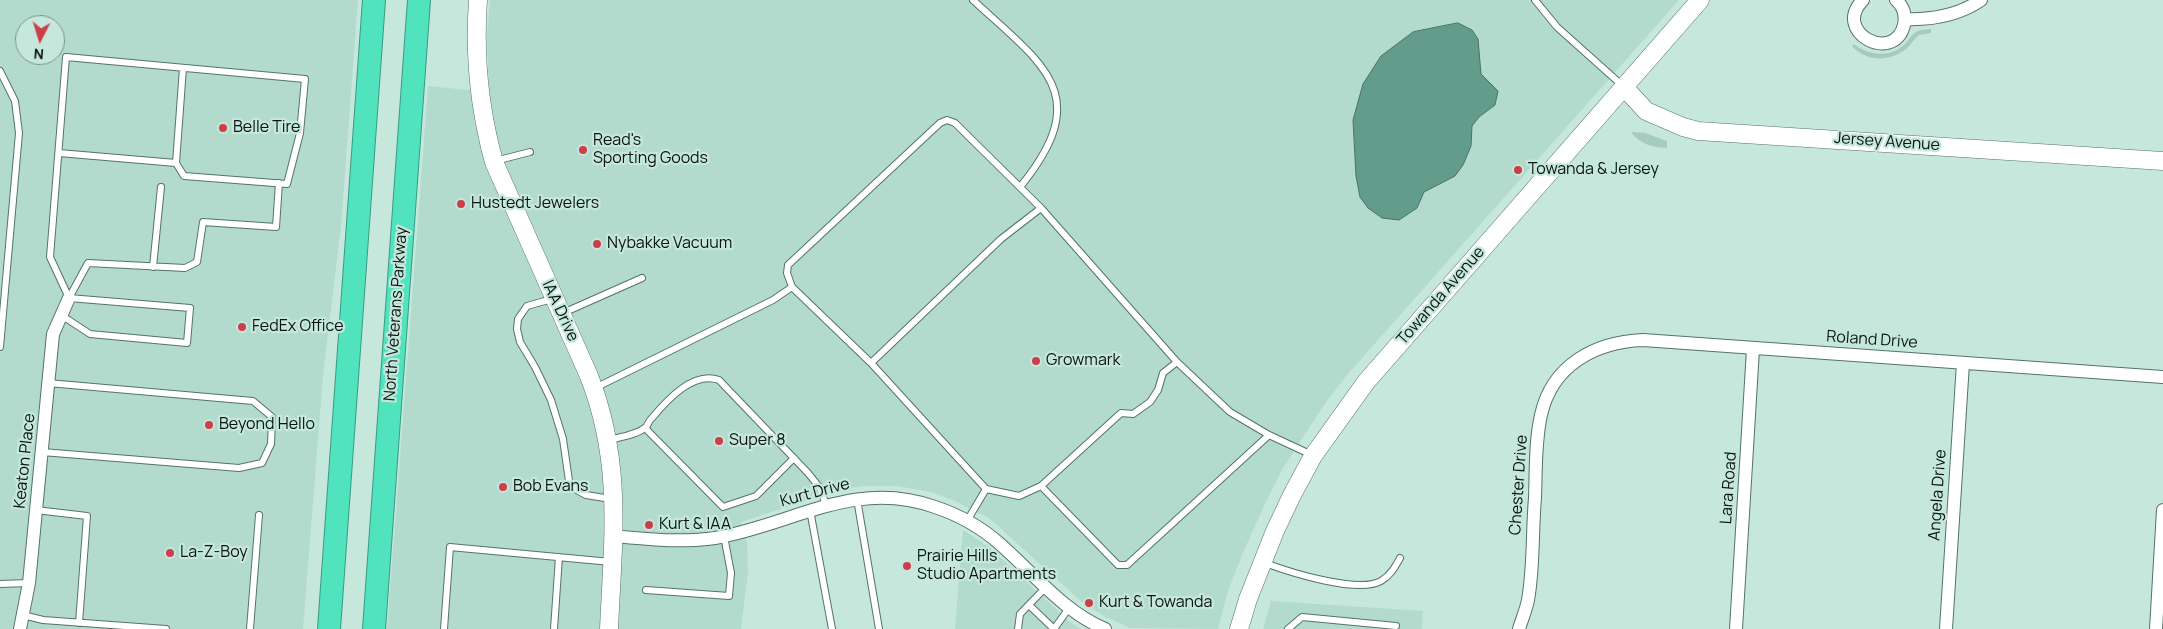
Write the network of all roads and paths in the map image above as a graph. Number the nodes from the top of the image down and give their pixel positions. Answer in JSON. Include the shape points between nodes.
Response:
{"nodes":[{"id":1,"x":374,"y":0,"type":"edge"},
{"id":2,"x":419,"y":0,"type":"edge"},
{"id":3,"x":478,"y":0,"type":"edge"},
{"id":4,"x":973,"y":0,"type":"edge"},
{"id":5,"x":1535,"y":0,"type":"edge"},
{"id":6,"x":1700,"y":0,"type":"edge"},
{"id":7,"x":1863,"y":0,"type":"edge"},
{"id":8,"x":1896,"y":0,"type":"edge"},
{"id":9,"x":1981,"y":0,"type":"edge"},
{"id":10,"x":1905,"y":20,"type":"junction"},
{"id":11,"x":183,"y":68,"type":"junction"},
{"id":12,"x":0,"y":71,"type":"edge"},
{"id":13,"x":1625,"y":88,"type":"junction"},
{"id":14,"x":59,"y":152,"type":"junction"},
{"id":15,"x":530,"y":152,"type":"dead end"},
{"id":16,"x":2163,"y":161,"type":"edge"},
{"id":17,"x":494,"y":162,"type":"junction"},
{"id":18,"x":176,"y":163,"type":"junction"},
{"id":19,"x":279,"y":183,"type":"junction"},
{"id":20,"x":161,"y":187,"type":"dead end"},
{"id":21,"x":1020,"y":187,"type":"junction"},
{"id":22,"x":1041,"y":208,"type":"junction"},
{"id":23,"x":153,"y":267,"type":"junction"},
{"id":24,"x":642,"y":278,"type":"dead end"},
{"id":25,"x":792,"y":287,"type":"junction"},
{"id":26,"x":69,"y":298,"type":"junction"},
{"id":27,"x":554,"y":298,"type":"junction"},
{"id":28,"x":562,"y":314,"type":"junction"},
{"id":29,"x":61,"y":315,"type":"junction"},
{"id":30,"x":0,"y":347,"type":"edge"},
{"id":31,"x":1753,"y":349,"type":"junction"},
{"id":32,"x":1582,"y":356,"type":"joint"},
{"id":33,"x":871,"y":362,"type":"junction"},
{"id":34,"x":1177,"y":362,"type":"junction"},
{"id":35,"x":1963,"y":363,"type":"junction"},
{"id":36,"x":2163,"y":377,"type":"edge"},
{"id":37,"x":48,"y":383,"type":"junction"},
{"id":38,"x":594,"y":388,"type":"junction"},
{"id":39,"x":646,"y":428,"type":"junction"},
{"id":40,"x":1269,"y":435,"type":"junction"},
{"id":41,"x":608,"y":440,"type":"junction"},
{"id":42,"x":42,"y":452,"type":"junction"},
{"id":43,"x":1313,"y":456,"type":"junction"},
{"id":44,"x":794,"y":458,"type":"junction"},
{"id":45,"x":1041,"y":486,"type":"junction"},
{"id":46,"x":986,"y":489,"type":"junction"},
{"id":47,"x":857,"y":498,"type":"junction"},
{"id":48,"x":615,"y":499,"type":"junction"},
{"id":49,"x":826,"y":505,"type":"junction"},
{"id":50,"x":36,"y":510,"type":"junction"},
{"id":51,"x":810,"y":510,"type":"junction"},
{"id":52,"x":2163,"y":510,"type":"edge"},
{"id":53,"x":259,"y":514,"type":"dead end"},
{"id":54,"x":967,"y":521,"type":"junction"},
{"id":55,"x":613,"y":536,"type":"junction"},
{"id":56,"x":724,"y":536,"type":"junction"},
{"id":57,"x":559,"y":557,"type":"junction"},
{"id":58,"x":1400,"y":558,"type":"dead end"},
{"id":59,"x":612,"y":562,"type":"junction"},
{"id":60,"x":1263,"y":562,"type":"junction"},
{"id":61,"x":29,"y":583,"type":"junction"},
{"id":62,"x":0,"y":584,"type":"edge"},
{"id":63,"x":1046,"y":587,"type":"junction"},
{"id":64,"x":646,"y":590,"type":"dead end"},
{"id":65,"x":1029,"y":605,"type":"junction"},
{"id":66,"x":1069,"y":608,"type":"junction"},
{"id":67,"x":23,"y":615,"type":"junction"},
{"id":68,"x":79,"y":623,"type":"junction"},
{"id":69,"x":1396,"y":626,"type":"dead end"},
{"id":70,"x":20,"y":629,"type":"edge"},
{"id":71,"x":166,"y":629,"type":"edge"},
{"id":72,"x":250,"y":629,"type":"edge"},
{"id":73,"x":329,"y":629,"type":"edge"},
{"id":74,"x":374,"y":629,"type":"edge"},
{"id":75,"x":444,"y":629,"type":"edge"},
{"id":76,"x":554,"y":629,"type":"edge"},
{"id":77,"x":609,"y":629,"type":"edge"},
{"id":78,"x":832,"y":629,"type":"edge"},
{"id":79,"x":879,"y":629,"type":"edge"},
{"id":80,"x":1018,"y":629,"type":"edge"},
{"id":81,"x":1105,"y":629,"type":"edge"},
{"id":82,"x":1239,"y":629,"type":"edge"},
{"id":83,"x":1288,"y":629,"type":"edge"},
{"id":84,"x":1519,"y":629,"type":"edge"},
{"id":85,"x":1736,"y":629,"type":"edge"},
{"id":86,"x":1946,"y":629,"type":"edge"},
{"id":87,"x":2156,"y":629,"type":"edge"}],
"edges":[{"from":1,"to":73,"type":"highway"},
{"from":2,"to":74,"type":"highway","name":"North Veterans Parkway"},
{"from":3,"to":17,"type":"street","name":"IAA Drive","via":[[478,83]]},
{"from":4,"to":21,"type":"lane","via":[[1034,56],[1054,86],[1058,102],[1053,134],[1047,150]]},
{"from":5,"to":13,"type":"lane","via":[[1557,27]]},
{"from":6,"to":13,"type":"street","name":"Towanda Avenue"},
{"from":7,"to":10,"type":"street","via":[[1855,12],[1856,26],[1861,36],[1872,42],[1879,44],[1894,39],[1900,34]]},
{"from":8,"to":10,"type":"street","via":[[1904,11]]},
{"from":9,"to":10,"type":"street","via":[[1938,17]]},
{"from":11,"to":14,"type":"lane","via":[[66,57]]},
{"from":11,"to":18,"type":"lane"},
{"from":11,"to":19,"type":"lane","via":[[305,79],[300,134],[287,184]]},
{"from":12,"to":30,"type":"lane","via":[[15,101],[19,134]]},
{"from":13,"to":16,"type":"street","name":"Jersey Avenue","via":[[1646,111],[1698,130]]},
{"from":13,"to":43,"type":"street","name":"Towanda Avenue","via":[[1366,382]]},
{"from":14,"to":18,"type":"lane"},
{"from":14,"to":26,"type":"lane","via":[[50,257]]},
{"from":15,"to":17,"type":"lane"},
{"from":17,"to":27,"type":"street","name":"IAA Drive"},
{"from":18,"to":19,"type":"lane","via":[[184,176]]},
{"from":19,"to":23,"type":"lane","via":[[276,228],[203,222],[198,262],[185,268]]},
{"from":20,"to":23,"type":"lane"},
{"from":21,"to":22,"type":"lane"},
{"from":21,"to":25,"type":"lane","via":[[955,123],[947,120],[940,123],[788,265]]},
{"from":22,"to":33,"type":"lane","via":[[1001,239]]},
{"from":22,"to":34,"type":"lane"},
{"from":23,"to":26,"type":"lane","via":[[88,263]]},
{"from":24,"to":28,"type":"lane"},
{"from":25,"to":33,"type":"lane"},
{"from":25,"to":38,"type":"lane","via":[[773,300]]},
{"from":26,"to":29,"type":"street","name":"Keaton Place"},
{"from":26,"to":29,"type":"lane","via":[[190,308],[187,343],[90,334]]},
{"from":27,"to":28,"type":"street","name":"IAA Drive"},
{"from":27,"to":48,"type":"lane","via":[[527,306],[518,320],[520,342],[551,400],[563,439],[569,481],[586,496]]},
{"from":28,"to":38,"type":"street","name":"IAA Drive"},
{"from":29,"to":37,"type":"street","name":"Keaton Place","via":[[53,334]]},
{"from":31,"to":32,"type":"street","name":"Roland Drive","via":[[1628,341],[1598,348]]},
{"from":31,"to":35,"type":"street","name":"Roland Drive"},
{"from":31,"to":85,"type":"street","name":"Lara Road"},
{"from":32,"to":84,"type":"street","name":"Chester Drive","via":[[1554,384],[1541,415],[1528,595]]},
{"from":33,"to":46,"type":"lane"},
{"from":34,"to":40,"type":"lane","via":[[1230,412]]},
{"from":34,"to":45,"type":"lane","via":[[1163,372],[1158,390],[1150,402],[1133,414],[1121,414]]},
{"from":35,"to":36,"type":"street","name":"Roland Drive"},
{"from":35,"to":86,"type":"street","name":"Angela Drive"},
{"from":37,"to":42,"type":"street","name":"Keaton Place"},
{"from":37,"to":42,"type":"lane","via":[[253,401],[272,417],[271,444],[262,463],[239,468]]},
{"from":38,"to":41,"type":"street","name":"IAA Drive"},
{"from":39,"to":41,"type":"lane"},
{"from":39,"to":44,"type":"lane","via":[[723,507],[756,496]]},
{"from":39,"to":44,"type":"lane","via":[[650,419],[682,388],[712,377],[719,380]]},
{"from":40,"to":43,"type":"lane"},
{"from":40,"to":45,"type":"lane","via":[[1127,565],[1118,564]]},
{"from":41,"to":48,"type":"street","name":"IAA Drive"},
{"from":42,"to":50,"type":"street","name":"Keaton Place"},
{"from":43,"to":60,"type":"street","name":"Towanda Avenue"},
{"from":44,"to":49,"type":"lane","via":[[820,488]]},
{"from":45,"to":46,"type":"lane","via":[[1019,496]]},
{"from":46,"to":54,"type":"lane"},
{"from":47,"to":49,"type":"street","name":"Kurt Drive"},
{"from":47,"to":54,"type":"street","name":"Kurt Drive","via":[[919,501]]},
{"from":47,"to":79,"type":"lane"},
{"from":48,"to":55,"type":"street","name":"IAA Drive"},
{"from":49,"to":51,"type":"street","name":"Kurt Drive"},
{"from":50,"to":61,"type":"street","name":"Keaton Place"},
{"from":50,"to":68,"type":"lane","via":[[87,516]]},
{"from":51,"to":56,"type":"street","name":"Kurt Drive"},
{"from":51,"to":78,"type":"lane"},
{"from":52,"to":87,"type":"street"},
{"from":53,"to":72,"type":"lane"},
{"from":54,"to":63,"type":"street","name":"Kurt Drive","via":[[1000,543]]},
{"from":55,"to":56,"type":"street","name":"Kurt Drive","via":[[681,540]]},
{"from":55,"to":59,"type":"street","name":"IAA Drive"},
{"from":56,"to":64,"type":"lane","via":[[731,573],[728,596]]},
{"from":57,"to":59,"type":"lane"},
{"from":57,"to":75,"type":"lane","via":[[450,547]]},
{"from":57,"to":76,"type":"lane"},
{"from":58,"to":60,"type":"lane","via":[[1392,573],[1380,582],[1363,586],[1299,575]]},
{"from":59,"to":77,"type":"street","name":"IAA Drive"},
{"from":60,"to":82,"type":"street","name":"Towanda Avenue"},
{"from":61,"to":62,"type":"lane"},
{"from":61,"to":67,"type":"street","name":"Keaton Place"},
{"from":63,"to":65,"type":"lane"},
{"from":63,"to":66,"type":"street","name":"Kurt Drive"},
{"from":65,"to":66,"type":"lane","via":[[1054,629]]},
{"from":65,"to":80,"type":"lane","via":[[1020,614]]},
{"from":66,"to":81,"type":"street","name":"Kurt Drive"},
{"from":67,"to":68,"type":"lane"},
{"from":67,"to":70,"type":"street","name":"Keaton Place"},
{"from":68,"to":71,"type":"lane"},
{"from":69,"to":83,"type":"lane","via":[[1302,617]]}]}
